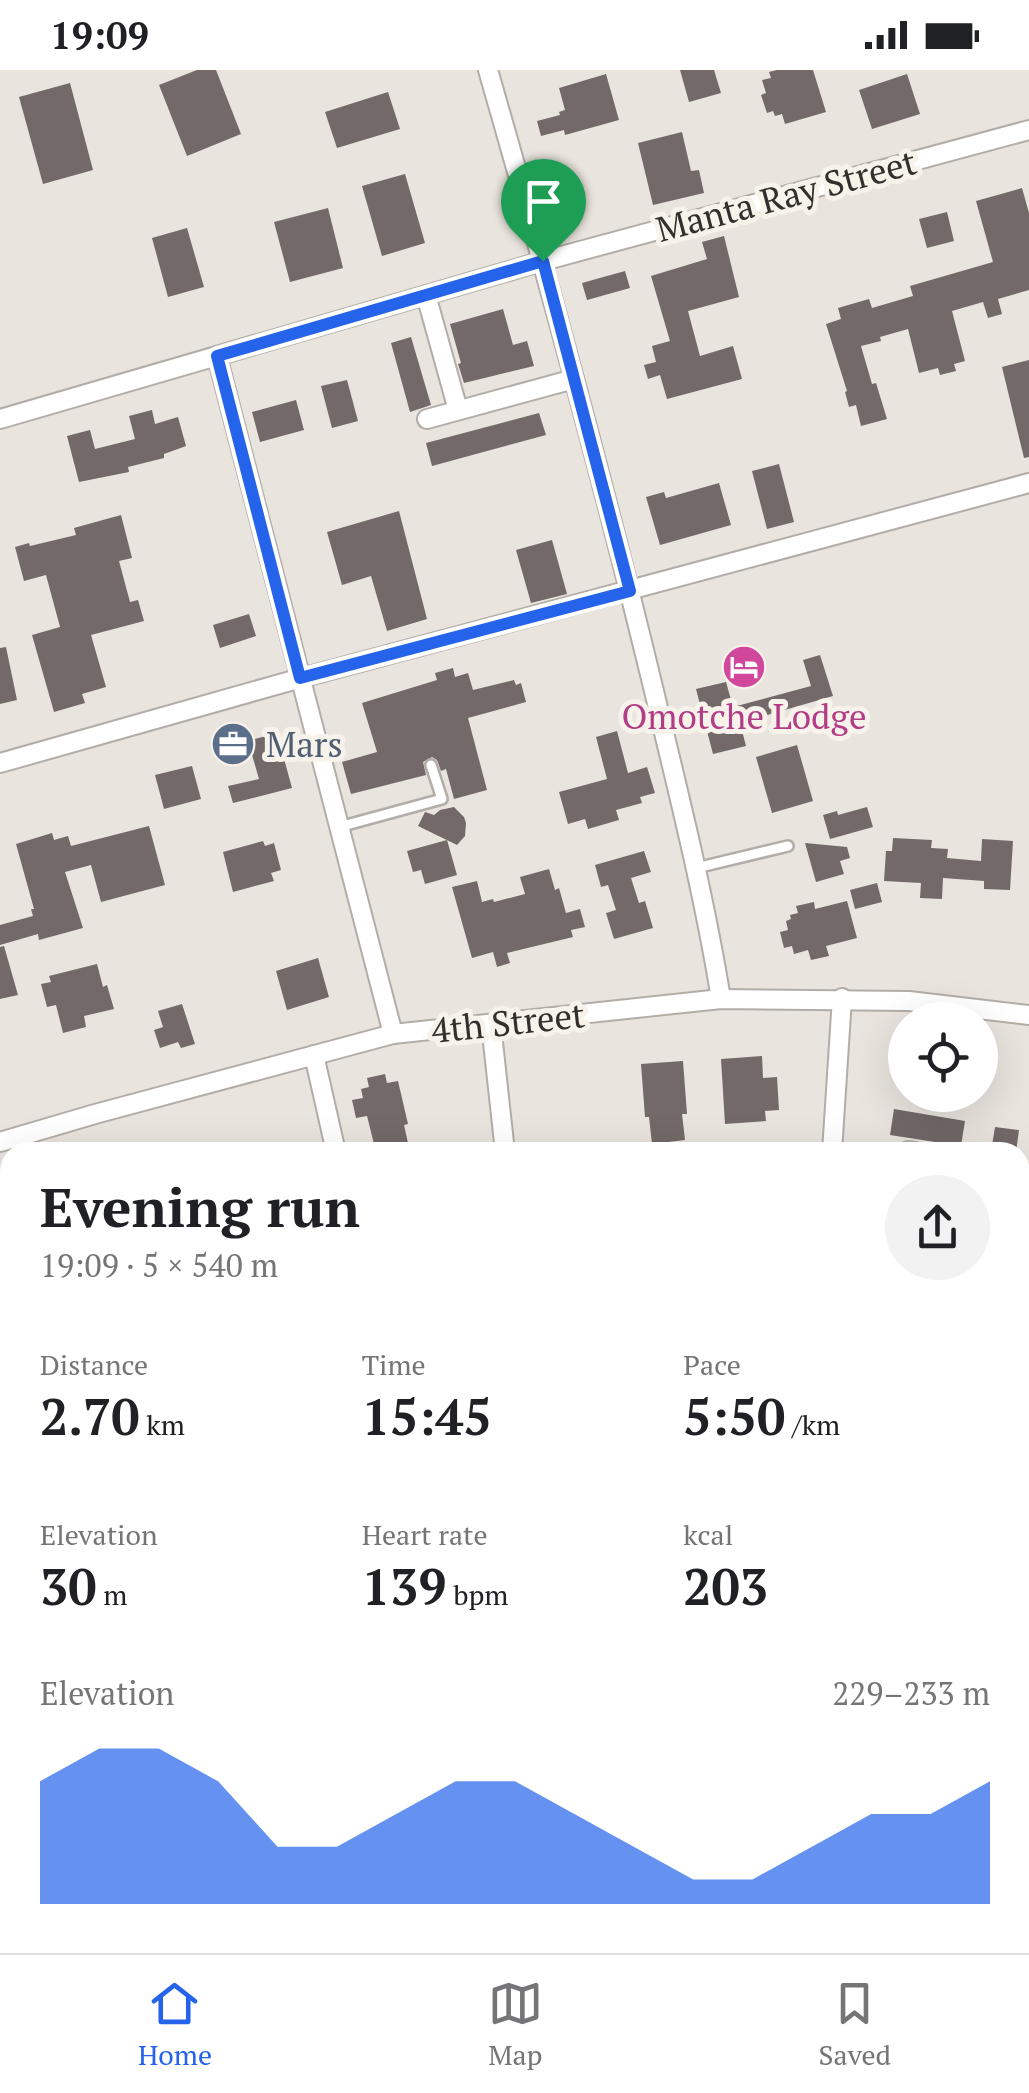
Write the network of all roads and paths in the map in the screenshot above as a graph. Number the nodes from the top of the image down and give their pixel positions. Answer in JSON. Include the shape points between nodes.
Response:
{"nodes":[{"id":1,"x":488,"y":70,"type":"edge"},
{"id":2,"x":1029,"y":130,"type":"edge"},
{"id":3,"x":543,"y":261,"type":"junction"},
{"id":4,"x":426,"y":295,"type":"junction"},
{"id":5,"x":217,"y":356,"type":"junction"},
{"id":6,"x":574,"y":379,"type":"junction"},
{"id":7,"x":458,"y":410,"type":"junction"},
{"id":8,"x":427,"y":419,"type":"dead end"},
{"id":9,"x":0,"y":420,"type":"edge"},
{"id":10,"x":1029,"y":483,"type":"edge"},
{"id":11,"x":630,"y":591,"type":"junction"},
{"id":12,"x":300,"y":678,"type":"junction"},
{"id":13,"x":0,"y":763,"type":"edge"},
{"id":14,"x":432,"y":766,"type":"dead end"},
{"id":15,"x":339,"y":827,"type":"junction"},
{"id":16,"x":788,"y":846,"type":"dead end"},
{"id":17,"x":696,"y":868,"type":"junction"},
{"id":18,"x":842,"y":998,"type":"junction"},
{"id":19,"x":721,"y":999,"type":"junction"},
{"id":20,"x":1029,"y":1015,"type":"edge"},
{"id":21,"x":492,"y":1024,"type":"junction"},
{"id":22,"x":392,"y":1034,"type":"junction"},
{"id":23,"x":314,"y":1055,"type":"junction"},
{"id":24,"x":0,"y":1142,"type":"edge"},
{"id":25,"x":334,"y":1142,"type":"edge"},
{"id":26,"x":504,"y":1142,"type":"edge"},
{"id":27,"x":833,"y":1142,"type":"edge"}],
"edges":[{"from":1,"to":3,"type":"street"},
{"from":2,"to":3,"type":"street","name":"Manta Ray Street"},
{"from":3,"to":4,"type":"street","name":"Manta Ray Street"},
{"from":3,"to":6,"type":"street"},
{"from":4,"to":5,"type":"street","name":"Manta Ray Street"},
{"from":4,"to":7,"type":"street"},
{"from":5,"to":9,"type":"street","name":"Manta Ray Street"},
{"from":5,"to":12,"type":"street"},
{"from":6,"to":7,"type":"street"},
{"from":6,"to":11,"type":"street"},
{"from":7,"to":8,"type":"street"},
{"from":10,"to":11,"type":"street"},
{"from":11,"to":12,"type":"street"},
{"from":11,"to":17,"type":"street"},
{"from":12,"to":13,"type":"street"},
{"from":12,"to":15,"type":"street"},
{"from":14,"to":15,"type":"lane","via":[[442,799]]},
{"from":15,"to":22,"type":"street"},
{"from":16,"to":17,"type":"lane"},
{"from":17,"to":19,"type":"street"},
{"from":18,"to":19,"type":"street","name":"4th Street"},
{"from":18,"to":20,"type":"street","name":"4th Street"},
{"from":18,"to":27,"type":"street"},
{"from":19,"to":21,"type":"street","name":"4th Street"},
{"from":21,"to":22,"type":"street","name":"4th Street"},
{"from":21,"to":26,"type":"street"},
{"from":22,"to":23,"type":"street","name":"4th Street"},
{"from":23,"to":24,"type":"street","name":"4th Street"},
{"from":23,"to":25,"type":"street"}]}
